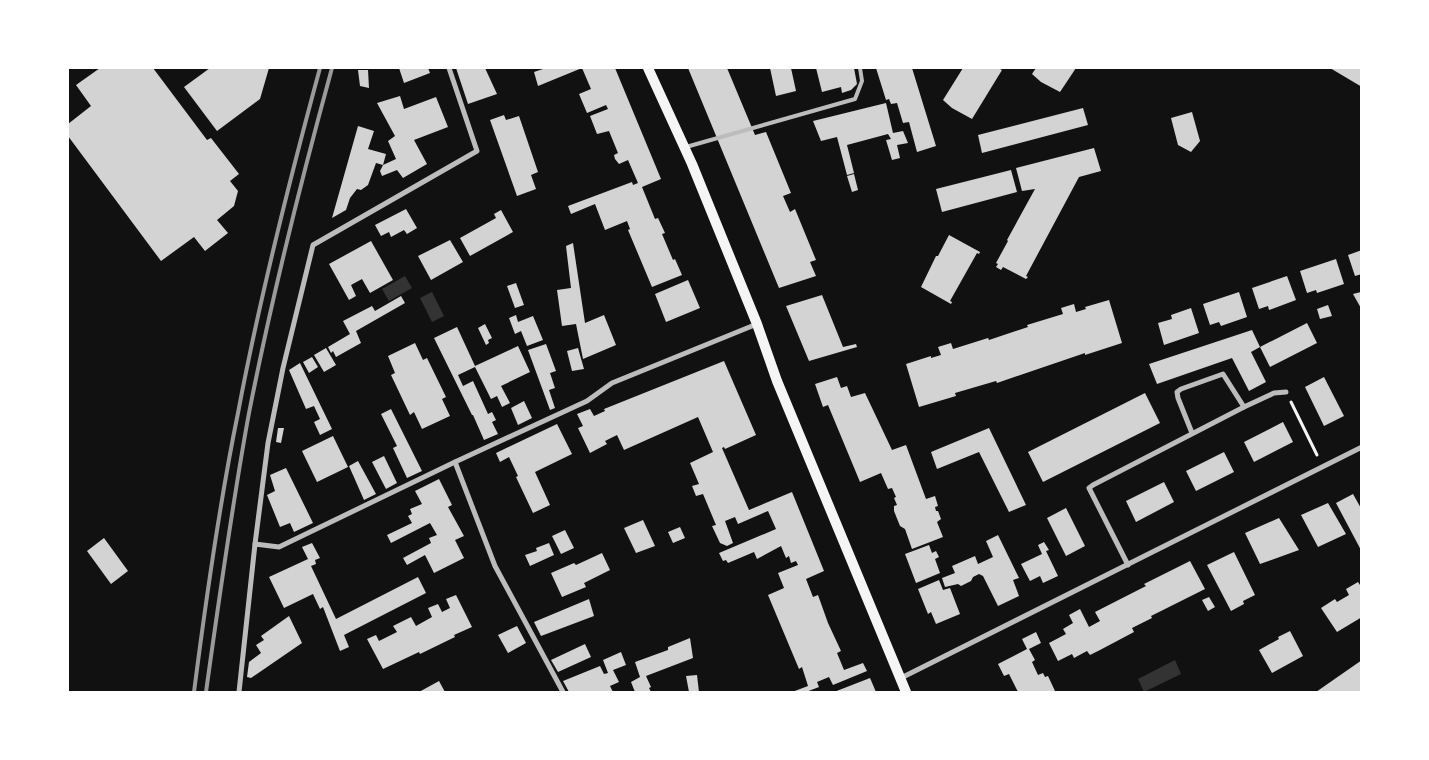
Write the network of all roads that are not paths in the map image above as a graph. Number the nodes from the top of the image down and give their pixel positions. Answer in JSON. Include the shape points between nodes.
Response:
{"nodes":[{"id":1,"x":449,"y":68,"type":"edge"},
{"id":2,"x":648,"y":68,"type":"edge"},
{"id":3,"x":860,"y":68,"type":"edge"},
{"id":4,"x":684,"y":147,"type":"junction"},
{"id":5,"x":756,"y":324,"type":"junction"},
{"id":6,"x":1286,"y":392,"type":"road end"},
{"id":7,"x":1244,"y":407,"type":"junction"},
{"id":8,"x":1192,"y":433,"type":"junction"},
{"id":9,"x":1362,"y":447,"type":"edge"},
{"id":10,"x":454,"y":462,"type":"junction"},
{"id":11,"x":255,"y":544,"type":"junction"},
{"id":12,"x":1128,"y":565,"type":"junction"},
{"id":13,"x":900,"y":679,"type":"junction"},
{"id":14,"x":239,"y":692,"type":"edge"},
{"id":15,"x":563,"y":692,"type":"edge"},
{"id":16,"x":906,"y":692,"type":"edge"}],
"edges":[{"from":1,"to":11,"type":"street","via":[[477,151],[313,245],[268,443]]},
{"from":2,"to":4,"type":"main road"},
{"from":3,"to":4,"type":"lane","via":[[862,81],[855,99]]},
{"from":4,"to":5,"type":"main road"},
{"from":5,"to":10,"type":"street","via":[[612,383],[587,402]]},
{"from":5,"to":13,"type":"main road"},
{"from":6,"to":7,"type":"street","via":[[1274,393]]},
{"from":7,"to":8,"type":"street"},
{"from":7,"to":8,"type":"street","via":[[1222,374],[1181,389],[1177,392],[1178,398]]},
{"from":8,"to":12,"type":"street","via":[[1089,488]]},
{"from":9,"to":12,"type":"street"},
{"from":10,"to":11,"type":"street","via":[[279,547]]},
{"from":10,"to":15,"type":"street","via":[[495,566]]},
{"from":11,"to":14,"type":"street"},
{"from":12,"to":13,"type":"street"},
{"from":13,"to":16,"type":"main road"}]}
